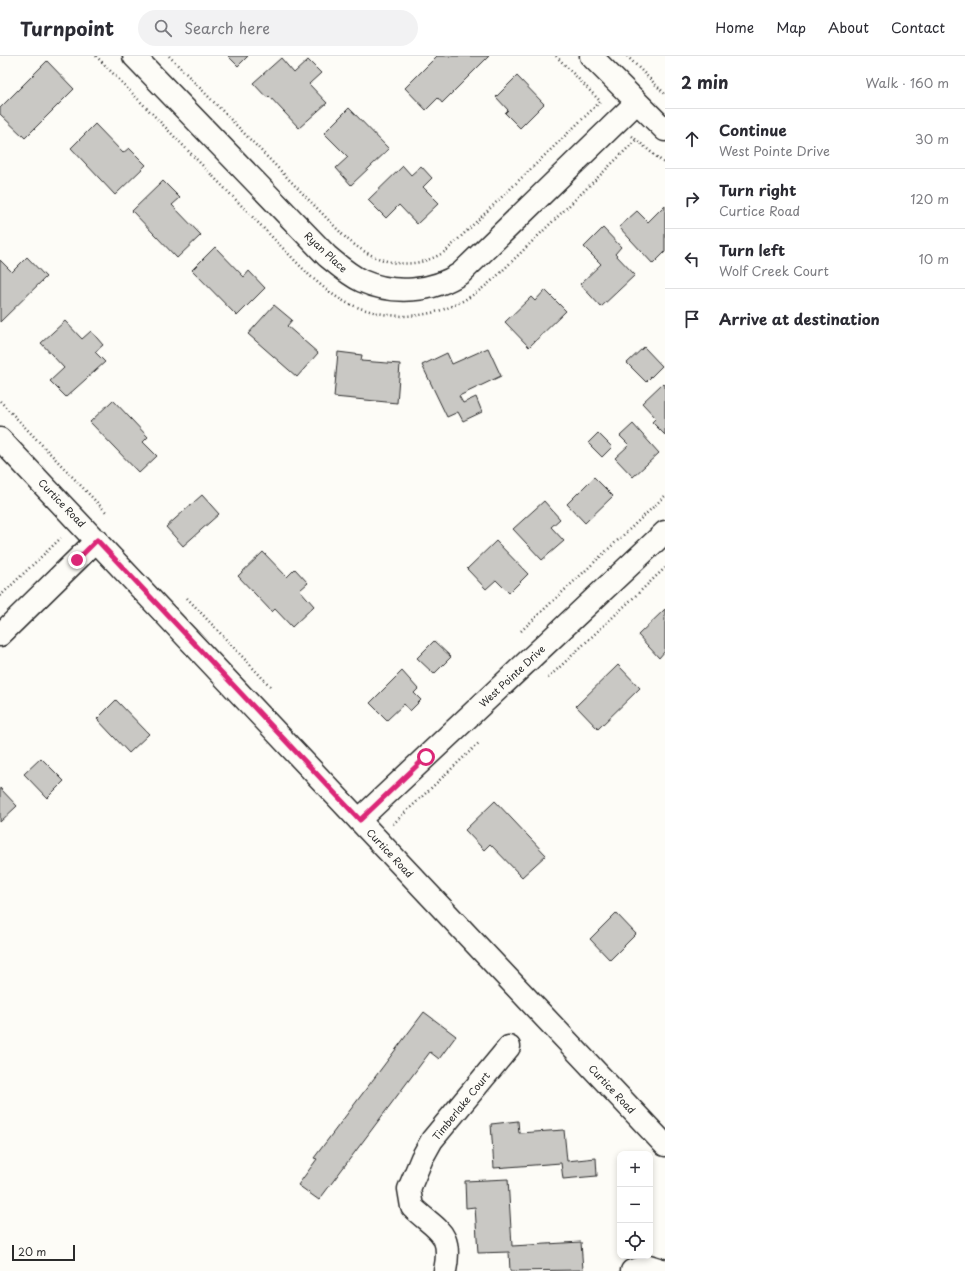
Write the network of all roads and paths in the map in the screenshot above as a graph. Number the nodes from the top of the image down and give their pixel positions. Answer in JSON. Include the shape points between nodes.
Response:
{"nodes":[{"id":1,"x":96,"y":56,"type":"edge"},
{"id":2,"x":134,"y":56,"type":"edge"},
{"id":3,"x":169,"y":56,"type":"edge"},
{"id":4,"x":591,"y":56,"type":"edge"},
{"id":5,"x":627,"y":56,"type":"edge"},
{"id":6,"x":665,"y":94,"type":"edge"},
{"id":7,"x":600,"y":102,"type":"dead end"},
{"id":8,"x":636,"y":103,"type":"junction"},
{"id":9,"x":665,"y":130,"type":"edge"},
{"id":10,"x":636,"y":140,"type":"dead end"},
{"id":11,"x":0,"y":401,"type":"edge"},
{"id":12,"x":0,"y":438,"type":"edge"},
{"id":13,"x":665,"y":496,"type":"edge"},
{"id":14,"x":107,"y":514,"type":"dead end"},
{"id":15,"x":665,"y":532,"type":"edge"},
{"id":16,"x":60,"y":538,"type":"dead end"},
{"id":17,"x":97,"y":540,"type":"junction"},
{"id":18,"x":665,"y":568,"type":"edge"},
{"id":19,"x":0,"y":596,"type":"edge"},
{"id":20,"x":187,"y":598,"type":"dead end"},
{"id":21,"x":521,"y":631,"type":"dead end"},
{"id":22,"x":0,"y":635,"type":"edge"},
{"id":23,"x":548,"y":678,"type":"dead end"},
{"id":24,"x":270,"y":686,"type":"dead end"},
{"id":25,"x":480,"y":742,"type":"dead end"},
{"id":26,"x":360,"y":820,"type":"junction"},
{"id":27,"x":393,"y":824,"type":"dead end"},
{"id":28,"x":509,"y":1047,"type":"dead end"},
{"id":29,"x":665,"y":1145,"type":"edge"},
{"id":30,"x":445,"y":1271,"type":"edge"},
{"id":31,"x":632,"y":1271,"type":"edge"},
{"id":32,"x":665,"y":1271,"type":"edge"}],
"edges":[{"from":1,"to":10,"type":"path","via":[[328,292],[351,305],[390,315],[433,313],[464,302],[477,294]]},
{"from":2,"to":8,"type":"street","name":"Ryan Place","via":[[327,256],[361,281],[393,289],[430,287],[461,273]]},
{"from":3,"to":7,"type":"path","via":[[345,237],[372,257],[395,263],[429,260],[446,252]]},
{"from":4,"to":8,"type":"street"},
{"from":5,"to":6,"type":"path"},
{"from":8,"to":9,"type":"street"},
{"from":11,"to":14,"type":"path"},
{"from":12,"to":17,"type":"street","name":"Curtice Road"},
{"from":13,"to":21,"type":"path"},
{"from":15,"to":26,"type":"street","name":"West Pointe Drive"},
{"from":16,"to":19,"type":"path"},
{"from":17,"to":22,"type":"street"},
{"from":17,"to":26,"type":"street","name":"Curtice Road"},
{"from":18,"to":23,"type":"path"},
{"from":20,"to":24,"type":"path"},
{"from":25,"to":27,"type":"path"},
{"from":26,"to":29,"type":"street","name":"Curtice Road"},
{"from":28,"to":30,"type":"street","name":"Timberlake Court","via":[[432,1140],[409,1189],[412,1207],[441,1232],[446,1242],[448,1255]]},
{"from":31,"to":32,"type":"street","via":[[649,1266]]}]}
